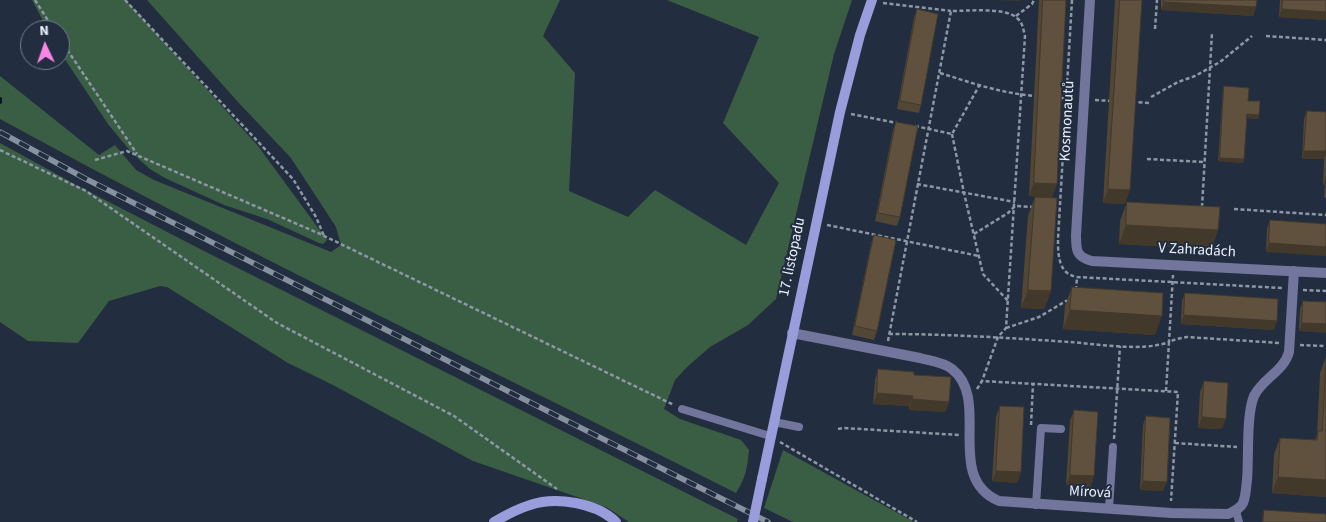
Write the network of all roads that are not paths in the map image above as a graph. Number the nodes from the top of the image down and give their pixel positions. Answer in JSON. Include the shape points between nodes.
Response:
{"nodes":[{"id":1,"x":1090,"y":0,"type":"edge"},
{"id":2,"x":871,"y":1,"type":"edge"},
{"id":3,"x":1076,"y":245,"type":"joint"},
{"id":4,"x":1294,"y":271,"type":"junction"},
{"id":5,"x":1326,"y":273,"type":"edge"},
{"id":6,"x":792,"y":333,"type":"junction"},
{"id":7,"x":682,"y":409,"type":"road end"},
{"id":8,"x":774,"y":422,"type":"junction"},
{"id":9,"x":799,"y":427,"type":"dead end"},
{"id":10,"x":1062,"y":429,"type":"dead end"},
{"id":11,"x":770,"y":436,"type":"junction"},
{"id":12,"x":1113,"y":447,"type":"road end"},
{"id":13,"x":1036,"y":505,"type":"junction"},
{"id":14,"x":1109,"y":509,"type":"junction"},
{"id":15,"x":1236,"y":511,"type":"junction"},
{"id":16,"x":494,"y":522,"type":"edge"},
{"id":17,"x":616,"y":522,"type":"edge"},
{"id":18,"x":753,"y":522,"type":"edge"},
{"id":19,"x":1239,"y":522,"type":"edge"}],
"edges":[{"from":1,"to":3,"type":"street","name":"Kosmonautů"},
{"from":2,"to":6,"type":"street","name":"17. listopadu","via":[[840,112]]},
{"from":3,"to":4,"type":"street","name":"V Zahradách","via":[[1078,253],[1092,261]]},
{"from":4,"to":5,"type":"street","name":"V Zahradách"},
{"from":4,"to":15,"type":"street","via":[[1290,352],[1285,362],[1255,394],[1250,412],[1245,496]]},
{"from":6,"to":8,"type":"street","name":"17. listopadu"},
{"from":6,"to":13,"type":"street","name":"Mírová","via":[[920,358],[951,369],[964,384],[968,401],[975,482],[989,497],[999,502]]},
{"from":7,"to":11,"type":"lane"},
{"from":8,"to":9,"type":"lane"},
{"from":8,"to":11,"type":"street","name":"17. listopadu"},
{"from":10,"to":13,"type":"lane","via":[[1040,428]]},
{"from":11,"to":18,"type":"street","name":"17. listopadu","bridge":true},
{"from":12,"to":14,"type":"lane"},
{"from":13,"to":14,"type":"street","name":"Mírová"},
{"from":14,"to":15,"type":"street","name":"Mírová","via":[[1217,514]]},
{"from":15,"to":19,"type":"lane"},
{"from":16,"to":17,"type":"street","via":[[532,504],[546,502],[590,506]]}]}
